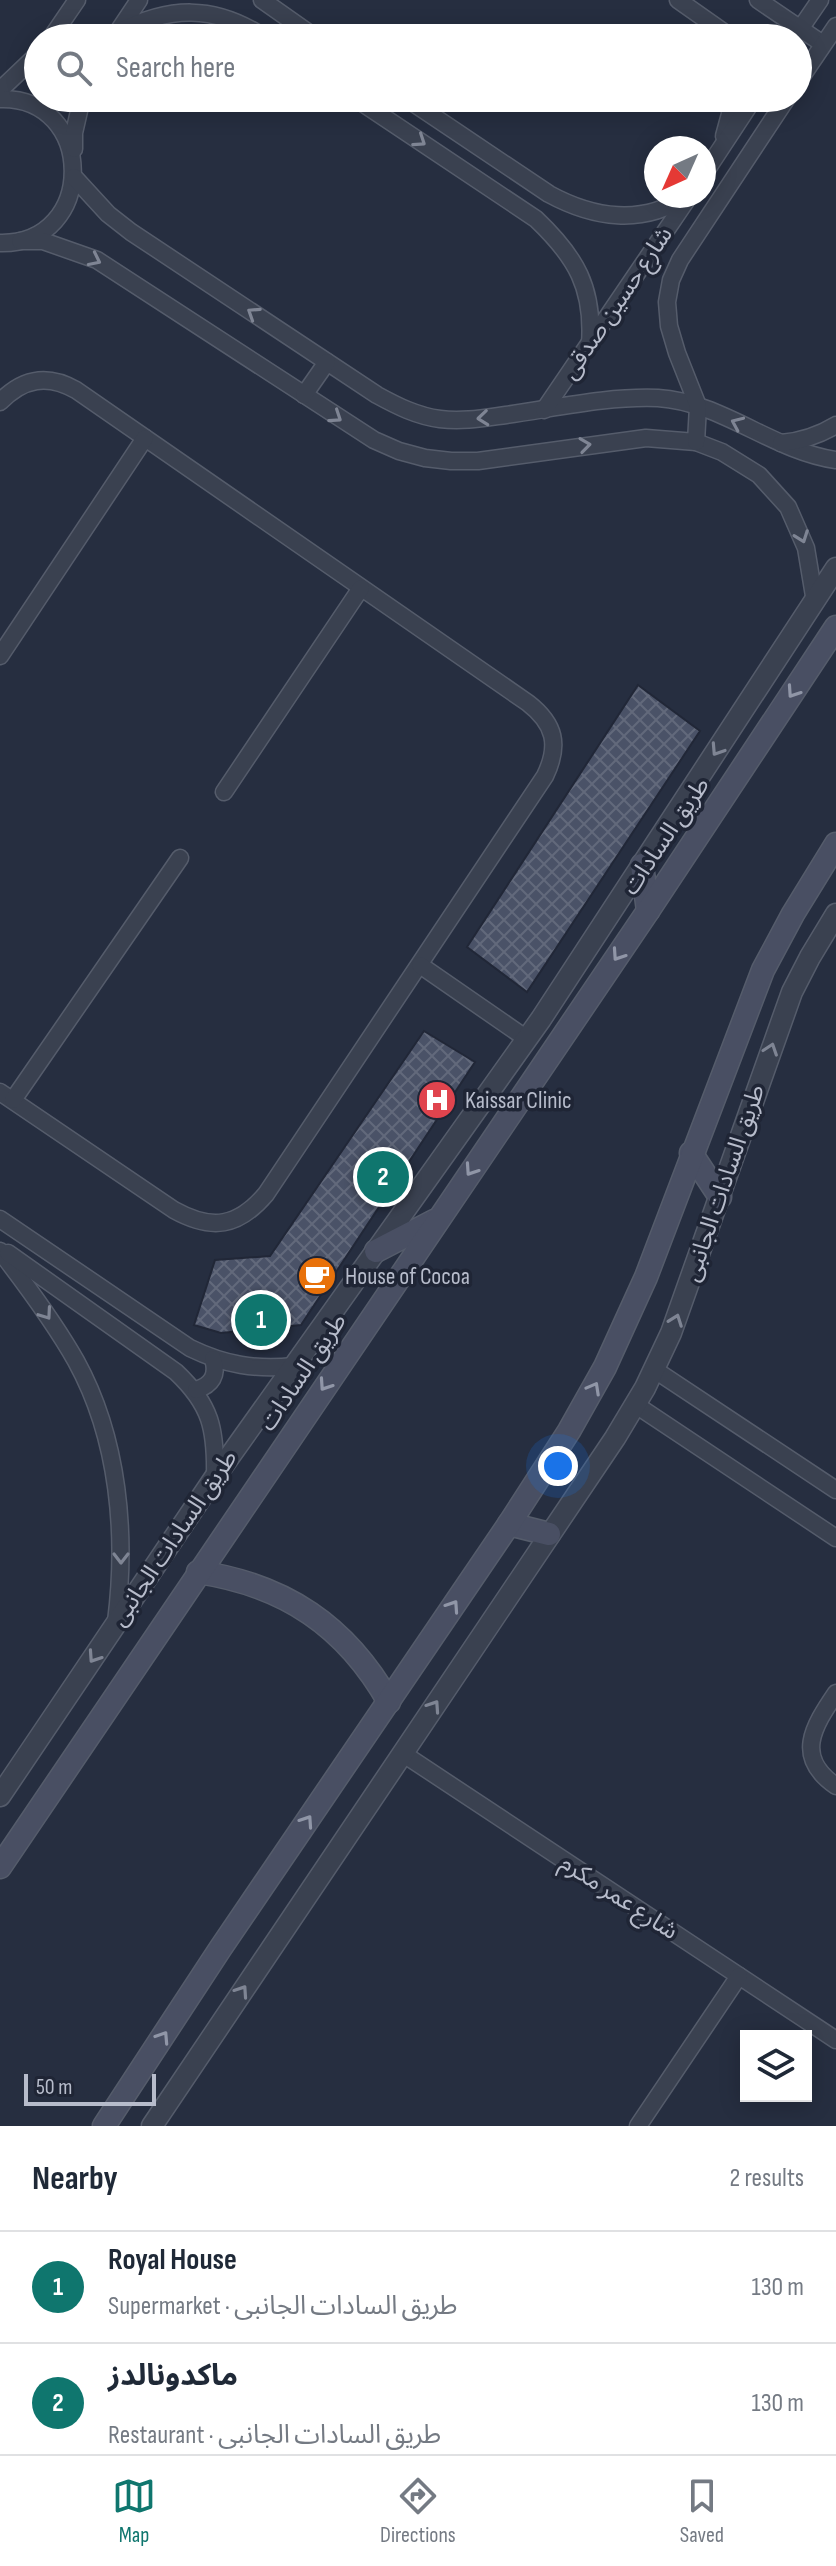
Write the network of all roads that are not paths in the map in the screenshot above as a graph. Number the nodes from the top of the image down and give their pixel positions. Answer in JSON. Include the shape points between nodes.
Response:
{"nodes":[{"id":1,"x":139,"y":0,"type":"edge"},
{"id":2,"x":262,"y":0,"type":"edge"},
{"id":3,"x":678,"y":0,"type":"edge"},
{"id":4,"x":758,"y":0,"type":"edge"},
{"id":5,"x":820,"y":0,"type":"edge"},
{"id":6,"x":76,"y":1,"type":"edge"},
{"id":7,"x":698,"y":14,"type":"junction"},
{"id":8,"x":60,"y":24,"type":"edge"},
{"id":9,"x":123,"y":24,"type":"edge"},
{"id":10,"x":135,"y":24,"type":"edge"},
{"id":11,"x":238,"y":24,"type":"edge"},
{"id":12,"x":296,"y":24,"type":"edge"},
{"id":13,"x":705,"y":24,"type":"edge"},
{"id":14,"x":712,"y":24,"type":"edge"},
{"id":15,"x":786,"y":24,"type":"edge"},
{"id":16,"x":804,"y":24,"type":"edge"},
{"id":17,"x":836,"y":26,"type":"edge"},
{"id":18,"x":812,"y":40,"type":"edge"},
{"id":19,"x":823,"y":44,"type":"junction"},
{"id":20,"x":812,"y":61,"type":"edge"},
{"id":21,"x":24,"y":67,"type":"edge"},
{"id":22,"x":0,"y":90,"type":"edge"},
{"id":23,"x":0,"y":99,"type":"edge"},
{"id":24,"x":24,"y":103,"type":"edge"},
{"id":25,"x":42,"y":112,"type":"edge"},
{"id":26,"x":79,"y":112,"type":"edge"},
{"id":27,"x":376,"y":112,"type":"edge"},
{"id":28,"x":427,"y":112,"type":"edge"},
{"id":29,"x":730,"y":112,"type":"edge"},
{"id":30,"x":745,"y":112,"type":"edge"},
{"id":31,"x":778,"y":112,"type":"edge"},
{"id":32,"x":721,"y":149,"type":"junction"},
{"id":33,"x":716,"y":156,"type":"edge"},
{"id":34,"x":74,"y":170,"type":"junction"},
{"id":35,"x":666,"y":208,"type":"edge"},
{"id":36,"x":680,"y":208,"type":"edge"},
{"id":37,"x":7,"y":244,"type":"edge"},
{"id":38,"x":590,"y":344,"type":"junction"},
{"id":39,"x":327,"y":362,"type":"junction"},
{"id":40,"x":304,"y":395,"type":"junction"},
{"id":41,"x":0,"y":402,"type":"edge"},
{"id":42,"x":698,"y":406,"type":"junction"},
{"id":43,"x":544,"y":410,"type":"junction"},
{"id":44,"x":836,"y":425,"type":"edge"},
{"id":45,"x":145,"y":438,"type":"junction"},
{"id":46,"x":696,"y":442,"type":"junction"},
{"id":47,"x":781,"y":443,"type":"junction"},
{"id":48,"x":836,"y":460,"type":"edge"},
{"id":49,"x":836,"y":568,"type":"edge"},
{"id":50,"x":361,"y":588,"type":"junction"},
{"id":51,"x":815,"y":602,"type":"junction"},
{"id":52,"x":836,"y":627,"type":"edge"},
{"id":53,"x":0,"y":656,"type":"edge"},
{"id":54,"x":224,"y":792,"type":"dead end"},
{"id":55,"x":836,"y":844,"type":"edge"},
{"id":56,"x":180,"y":858,"type":"dead end"},
{"id":57,"x":642,"y":865,"type":"junction"},
{"id":58,"x":648,"y":911,"type":"junction"},
{"id":59,"x":836,"y":914,"type":"edge"},
{"id":60,"x":420,"y":965,"type":"junction"},
{"id":61,"x":527,"y":1039,"type":"junction"},
{"id":62,"x":6,"y":1096,"type":"edge"},
{"id":63,"x":691,"y":1153,"type":"junction"},
{"id":64,"x":720,"y":1197,"type":"junction"},
{"id":65,"x":0,"y":1219,"type":"edge"},
{"id":66,"x":438,"y":1219,"type":"junction"},
{"id":67,"x":0,"y":1249,"type":"edge"},
{"id":68,"x":376,"y":1251,"type":"junction"},
{"id":69,"x":213,"y":1359,"type":"junction"},
{"id":70,"x":294,"y":1366,"type":"junction"},
{"id":71,"x":655,"y":1370,"type":"junction"},
{"id":72,"x":196,"y":1390,"type":"junction"},
{"id":73,"x":636,"y":1405,"type":"junction"},
{"id":74,"x":215,"y":1477,"type":"junction"},
{"id":75,"x":836,"y":1490,"type":"edge"},
{"id":76,"x":509,"y":1524,"type":"junction"},
{"id":77,"x":549,"y":1534,"type":"junction"},
{"id":78,"x":836,"y":1538,"type":"edge"},
{"id":79,"x":198,"y":1572,"type":"junction"},
{"id":80,"x":115,"y":1625,"type":"junction"},
{"id":81,"x":836,"y":1693,"type":"edge"},
{"id":82,"x":389,"y":1702,"type":"junction"},
{"id":83,"x":402,"y":1753,"type":"junction"},
{"id":84,"x":836,"y":1786,"type":"edge"},
{"id":85,"x":0,"y":1796,"type":"edge"},
{"id":86,"x":0,"y":1867,"type":"edge"},
{"id":87,"x":739,"y":1976,"type":"junction"},
{"id":88,"x":836,"y":2040,"type":"edge"},
{"id":89,"x":104,"y":2126,"type":"edge"},
{"id":90,"x":152,"y":2126,"type":"edge"},
{"id":91,"x":638,"y":2126,"type":"edge"}],
"edges":[{"from":1,"to":9,"type":"street"},
{"from":2,"to":12,"type":"street"},
{"from":3,"to":7,"type":"street"},
{"from":4,"to":15,"type":"street"},
{"from":5,"to":16,"type":"street"},
{"from":6,"to":8,"type":"street"},
{"from":7,"to":13,"type":"street"},
{"from":7,"to":14,"type":"street"},
{"from":10,"to":11,"type":"street","via":[[170,13],[199,12]]},
{"from":17,"to":19,"type":"street"},
{"from":18,"to":19,"type":"street"},
{"from":19,"to":20,"type":"street"},
{"from":21,"to":22,"type":"street"},
{"from":23,"to":24,"type":"street"},
{"from":25,"to":34,"type":"street","via":[[65,135]]},
{"from":26,"to":34,"type":"street"},
{"from":27,"to":38,"type":"street","one_way":true,"via":[[536,219],[557,239],[585,289],[592,317]]},
{"from":28,"to":35,"type":"street","via":[[572,207],[622,216]]},
{"from":29,"to":32,"type":"street"},
{"from":30,"to":32,"type":"street"},
{"from":31,"to":42,"type":"street","name":"شارع حسين صدقى","via":[[671,280],[669,326]]},
{"from":32,"to":33,"type":"street"},
{"from":34,"to":37,"type":"street","via":[[66,205],[57,218],[34,236]]},
{"from":39,"to":34,"type":"street","one_way":true,"via":[[131,232],[108,214]]},
{"from":36,"to":38,"type":"street","name":"شارع حسين صدقى"},
{"from":37,"to":40,"type":"street","one_way":true,"via":[[43,241],[97,260]]},
{"from":38,"to":43,"type":"street","name":"شارع حسين صدقى"},
{"from":39,"to":40,"type":"street"},
{"from":43,"to":39,"type":"street","one_way":true,"via":[[480,419],[416,414]]},
{"from":40,"to":46,"type":"street","one_way":true,"via":[[374,440],[425,458],[478,461],[646,438]]},
{"from":41,"to":45,"type":"street","via":[[20,385],[49,379]]},
{"from":42,"to":43,"type":"street","via":[[640,399]]},
{"from":42,"to":46,"type":"street"},
{"from":47,"to":42,"type":"street","one_way":true},
{"from":44,"to":47,"type":"street","via":[[801,441]]},
{"from":45,"to":50,"type":"street"},
{"from":45,"to":53,"type":"street"},
{"from":46,"to":51,"type":"street","one_way":true,"via":[[750,468],[788,507],[806,548]]},
{"from":47,"to":48,"type":"street"},
{"from":49,"to":51,"type":"street","name":"طريق السادات الجانبى"},
{"from":50,"to":54,"type":"street"},
{"from":50,"to":60,"type":"street","via":[[541,713],[554,744],[545,776]]},
{"from":51,"to":57,"type":"street","name":"طريق السادات الجانبى","one_way":true},
{"from":52,"to":58,"type":"main road","name":"طريق السادات","one_way":true},
{"from":55,"to":63,"type":"main road","via":[[763,970]]},
{"from":56,"to":62,"type":"street"},
{"from":57,"to":58,"type":"main road"},
{"from":57,"to":61,"type":"street","name":"طريق السادات الجانبى"},
{"from":58,"to":66,"type":"main road","name":"طريق السادات","one_way":true},
{"from":64,"to":59,"type":"street","name":"طريق السادات الجانبى","one_way":true,"via":[[792,992]]},
{"from":60,"to":61,"type":"street"},
{"from":60,"to":62,"type":"street","via":[[266,1194],[234,1220],[192,1220]]},
{"from":61,"to":68,"type":"street","name":"طريق السادات الجانبى"},
{"from":63,"to":64,"type":"main road"},
{"from":76,"to":63,"type":"main road","one_way":true,"via":[[605,1367],[646,1277]]},
{"from":71,"to":64,"type":"street","name":"طريق السادات الجانبى","one_way":true},
{"from":65,"to":69,"type":"street"},
{"from":66,"to":68,"type":"main road"},
{"from":66,"to":79,"type":"main road","name":"طريق السادات","one_way":true},
{"from":67,"to":72,"type":"street"},
{"from":67,"to":80,"type":"street","one_way":true,"via":[[78,1364],[103,1432],[121,1536]]},
{"from":68,"to":70,"type":"street","name":"طريق السادات الجانبى"},
{"from":69,"to":70,"type":"street","via":[[267,1369]]},
{"from":69,"to":72,"type":"street","via":[[213,1379]]},
{"from":70,"to":74,"type":"street","name":"طريق السادات الجانبى"},
{"from":71,"to":73,"type":"street","name":"طريق السادات الجانبى"},
{"from":71,"to":75,"type":"street"},
{"from":72,"to":74,"type":"street","via":[[213,1432]]},
{"from":73,"to":77,"type":"street","name":"طريق السادات الجانبى"},
{"from":73,"to":78,"type":"street"},
{"from":74,"to":80,"type":"street","name":"طريق السادات الجانبى"},
{"from":76,"to":77,"type":"main road"},
{"from":82,"to":76,"type":"main road","one_way":true},
{"from":83,"to":77,"type":"street","name":"طريق السادات الجانبى","one_way":true},
{"from":79,"to":82,"type":"main road","via":[[264,1588],[313,1614],[354,1650]]},
{"from":79,"to":86,"type":"main road","name":"طريق السادات"},
{"from":80,"to":85,"type":"street","name":"طريق السادات الجانبى","one_way":true},
{"from":81,"to":84,"type":"street","via":[[811,1738],[819,1771]]},
{"from":89,"to":82,"type":"main road","one_way":true},
{"from":83,"to":87,"type":"street","name":"شارع عمر مكرم"},
{"from":90,"to":83,"type":"street","name":"طريق السادات الجانبى","one_way":true},
{"from":87,"to":88,"type":"street","name":"شارع عمر مكرم"},
{"from":87,"to":91,"type":"street"}]}
